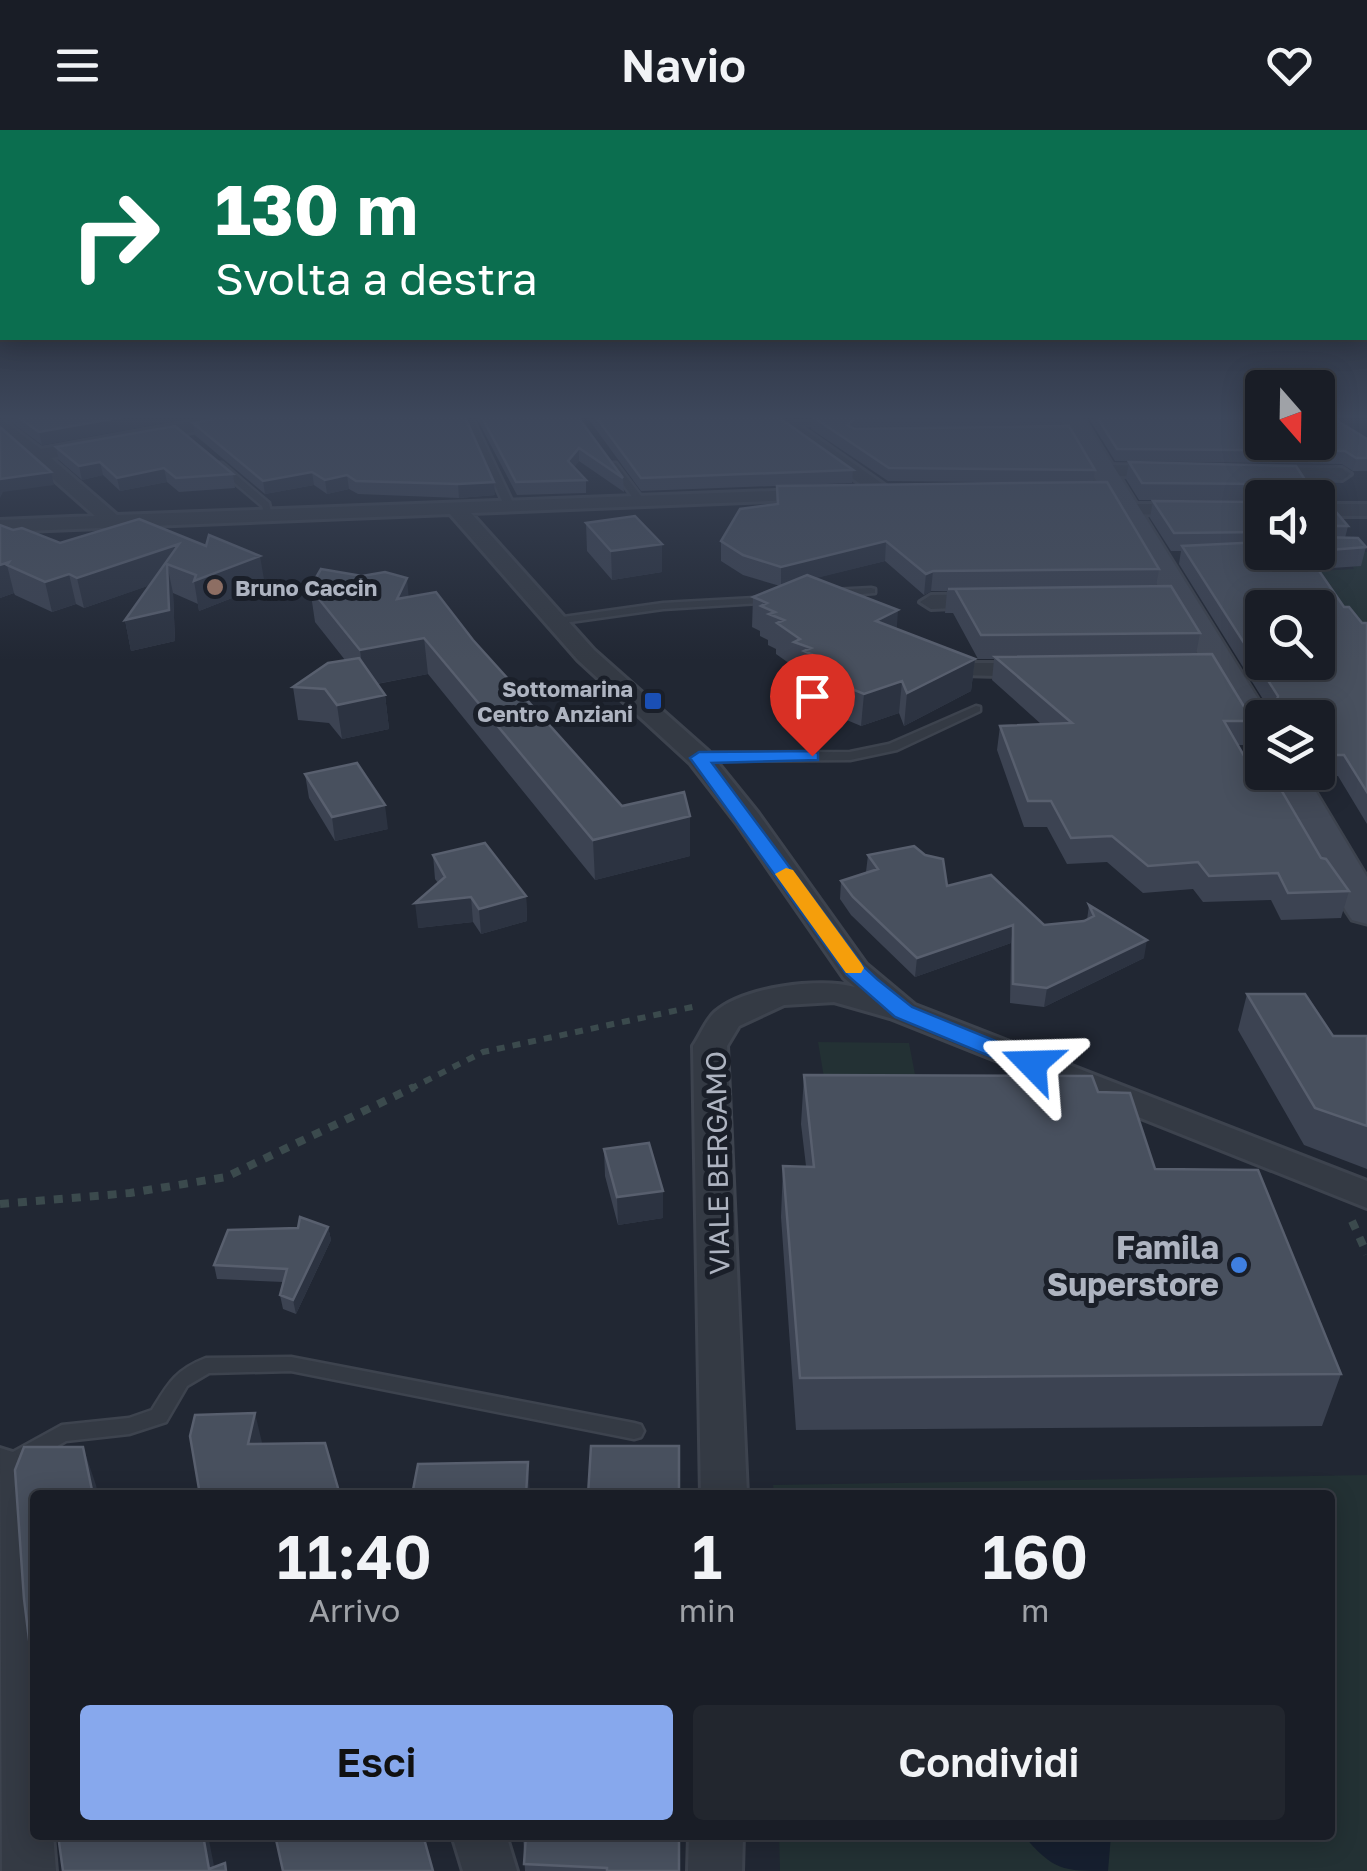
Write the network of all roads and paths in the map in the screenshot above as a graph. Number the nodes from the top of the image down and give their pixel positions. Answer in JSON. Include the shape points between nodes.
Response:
{"nodes":[{"id":1,"x":86,"y":498,"type":"edge"},
{"id":2,"x":258,"y":498,"type":"edge"},
{"id":3,"x":507,"y":498,"type":"edge"},
{"id":4,"x":688,"y":498,"type":"edge"},
{"id":5,"x":1118,"y":498,"type":"edge"},
{"id":6,"x":1169,"y":498,"type":"edge"},
{"id":7,"x":638,"y":500,"type":"joint"},
{"id":8,"x":510,"y":505,"type":"junction"},
{"id":9,"x":456,"y":507,"type":"junction"},
{"id":10,"x":1245,"y":508,"type":"edge"},
{"id":11,"x":1335,"y":510,"type":"edge"},
{"id":12,"x":1367,"y":510,"type":"edge"},
{"id":13,"x":270,"y":515,"type":"junction"},
{"id":14,"x":112,"y":521,"type":"junction"},
{"id":15,"x":0,"y":526,"type":"edge"},
{"id":16,"x":871,"y":591,"type":"dead end"},
{"id":17,"x":822,"y":594,"type":"edge"},
{"id":18,"x":788,"y":599,"type":"edge"},
{"id":19,"x":1009,"y":601,"type":"edge"},
{"id":20,"x":931,"y":602,"type":"dead end"},
{"id":21,"x":556,"y":621,"type":"junction"},
{"id":22,"x":1186,"y":668,"type":"edge"},
{"id":23,"x":1225,"y":668,"type":"junction"},
{"id":24,"x":1068,"y":669,"type":"edge"},
{"id":25,"x":970,"y":670,"type":"edge"},
{"id":26,"x":1245,"y":703,"type":"edge"},
{"id":27,"x":976,"y":708,"type":"dead end"},
{"id":28,"x":699,"y":758,"type":"junction"},
{"id":29,"x":1296,"y":790,"type":"edge"},
{"id":30,"x":1364,"y":902,"type":"edge"},
{"id":31,"x":711,"y":1002,"type":"dead end"},
{"id":32,"x":904,"y":1012,"type":"junction"},
{"id":33,"x":1367,"y":1194,"type":"edge"},
{"id":34,"x":0,"y":1204,"type":"edge"},
{"id":35,"x":634,"y":1431,"type":"dead end"},
{"id":36,"x":1,"y":1466,"type":"edge"},
{"id":37,"x":724,"y":1490,"type":"edge"},
{"id":38,"x":481,"y":1840,"type":"edge"},
{"id":39,"x":716,"y":1840,"type":"edge"},
{"id":40,"x":29,"y":1871,"type":"edge"},
{"id":41,"x":490,"y":1871,"type":"edge"},
{"id":42,"x":715,"y":1871,"type":"edge"}],
"edges":[{"from":1,"to":14,"type":"street"},
{"from":2,"to":13,"type":"lane"},
{"from":3,"to":8,"type":"lane"},
{"from":4,"to":7,"type":"street"},
{"from":5,"to":23,"type":"street","via":[[1167,558],[1174,600]]},
{"from":6,"to":10,"type":"street"},
{"from":7,"to":8,"type":"street"},
{"from":8,"to":9,"type":"street"},
{"from":9,"to":13,"type":"street"},
{"from":9,"to":21,"type":"street"},
{"from":11,"to":12,"type":"street"},
{"from":13,"to":14,"type":"street"},
{"from":14,"to":15,"type":"street"},
{"from":16,"to":17,"type":"lane"},
{"from":18,"to":21,"type":"lane"},
{"from":19,"to":20,"type":"street"},
{"from":21,"to":28,"type":"street"},
{"from":22,"to":23,"type":"street"},
{"from":23,"to":26,"type":"street"},
{"from":24,"to":25,"type":"street"},
{"from":27,"to":28,"type":"lane","via":[[892,748],[850,756]]},
{"from":28,"to":32,"type":"street","via":[[855,970]]},
{"from":29,"to":30,"type":"street"},
{"from":31,"to":34,"type":"path","via":[[483,1052],[226,1177]]},
{"from":32,"to":33,"type":"street"},
{"from":32,"to":37,"type":"street","name":"VIALE BERGAMO","via":[[836,992],[778,996],[727,1018],[710,1046]]},
{"from":35,"to":36,"type":"lane","via":[[291,1364],[206,1366],[180,1381],[159,1416],[62,1432]]},
{"from":36,"to":40,"type":"street"},
{"from":38,"to":41,"type":"street"},
{"from":39,"to":42,"type":"street"}]}
